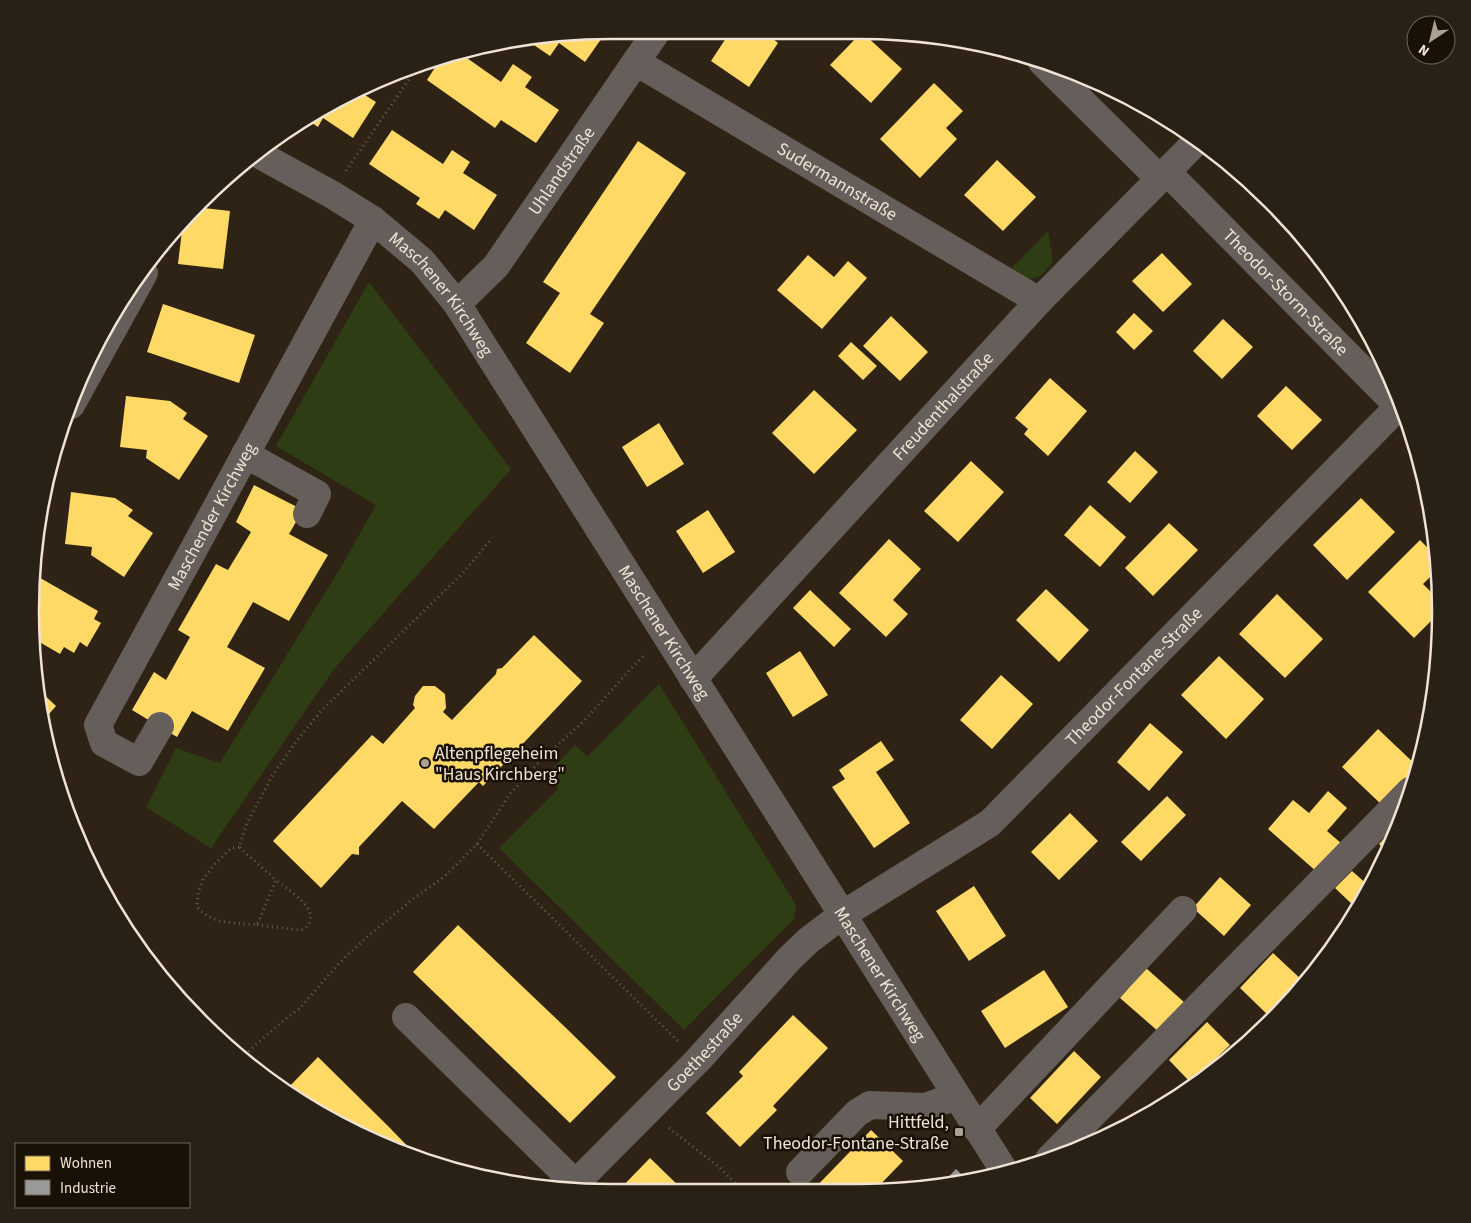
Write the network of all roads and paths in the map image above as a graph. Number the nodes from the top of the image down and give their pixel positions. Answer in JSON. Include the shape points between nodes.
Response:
{"nodes":[{"id":1,"x":652,"y":39,"type":"edge"},
{"id":2,"x":636,"y":62,"type":"junction"},
{"id":3,"x":1053,"y":72,"type":"edge"},
{"id":4,"x":411,"y":75,"type":"edge"},
{"id":5,"x":1193,"y":146,"type":"edge"},
{"id":6,"x":263,"y":157,"type":"edge"},
{"id":7,"x":1163,"y":176,"type":"junction"},
{"id":8,"x":331,"y":194,"type":"junction"},
{"id":9,"x":373,"y":220,"type":"junction"},
{"id":10,"x":1038,"y":301,"type":"junction"},
{"id":11,"x":457,"y":304,"type":"junction"},
{"id":12,"x":1392,"y":400,"type":"edge"},
{"id":13,"x":1397,"y":413,"type":"edge"},
{"id":14,"x":245,"y":454,"type":"junction"},
{"id":15,"x":307,"y":514,"type":"dead end"},
{"id":16,"x":492,"y":538,"type":"dead end"},
{"id":17,"x":667,"y":637,"type":"junction"},
{"id":18,"x":693,"y":679,"type":"junction"},
{"id":19,"x":160,"y":726,"type":"dead end"},
{"id":20,"x":1400,"y":801,"type":"edge"},
{"id":21,"x":477,"y":844,"type":"junction"},
{"id":22,"x":239,"y":847,"type":"junction"},
{"id":23,"x":276,"y":880,"type":"junction"},
{"id":24,"x":1182,"y":910,"type":"dead end"},
{"id":25,"x":842,"y":915,"type":"junction"},
{"id":26,"x":257,"y":925,"type":"junction"},
{"id":27,"x":406,"y":1017,"type":"dead end"},
{"id":28,"x":247,"y":1053,"type":"edge"},
{"id":29,"x":698,"y":1060,"type":"junction"},
{"id":30,"x":956,"y":1096,"type":"junction"},
{"id":31,"x":647,"y":1110,"type":"junction"},
{"id":32,"x":977,"y":1129,"type":"junction"},
{"id":33,"x":1060,"y":1148,"type":"edge"},
{"id":34,"x":1001,"y":1166,"type":"edge"},
{"id":35,"x":800,"y":1172,"type":"dead end"},
{"id":36,"x":566,"y":1182,"type":"edge"},
{"id":37,"x":575,"y":1183,"type":"edge"},
{"id":38,"x":736,"y":1184,"type":"edge"}],
"edges":[{"from":1,"to":2,"type":"street","name":"Uhlandstraße"},
{"from":2,"to":10,"type":"street","name":"Sudermannstraße"},
{"from":2,"to":11,"type":"street","name":"Uhlandstraße","via":[[496,266]]},
{"from":3,"to":7,"type":"street","name":"Theodor-Storm-Straße"},
{"from":4,"to":8,"type":"path"},
{"from":5,"to":7,"type":"street","name":"Freudenthalstraße"},
{"from":6,"to":8,"type":"street","name":"Maschener Kirchweg"},
{"from":7,"to":10,"type":"street","name":"Freudenthalstraße"},
{"from":7,"to":12,"type":"street","name":"Theodor-Storm-Straße"},
{"from":8,"to":9,"type":"street","name":"Maschener Kirchweg"},
{"from":9,"to":11,"type":"street","name":"Maschener Kirchweg","via":[[422,261]]},
{"from":9,"to":14,"type":"street","name":"Maschender Kirchweg"},
{"from":10,"to":18,"type":"street","name":"Freudenthalstraße"},
{"from":11,"to":17,"type":"street","name":"Maschener Kirchweg"},
{"from":13,"to":25,"type":"street","name":"Theodor-Fontane-Straße","via":[[990,823]]},
{"from":14,"to":15,"type":"street","via":[[318,494]]},
{"from":14,"to":19,"type":"street","name":"Maschender Kirchweg","via":[[98,725],[104,743],[139,762]]},
{"from":16,"to":22,"type":"path","via":[[463,573],[322,710],[298,739],[260,797]]},
{"from":17,"to":18,"type":"street","name":"Maschener Kirchweg"},
{"from":17,"to":21,"type":"path","via":[[635,664],[584,721],[542,759],[510,794]]},
{"from":18,"to":25,"type":"street","name":"Maschener Kirchweg"},
{"from":20,"to":33,"type":"street"},
{"from":21,"to":28,"type":"path","via":[[444,876],[367,937],[339,963],[299,1009]]},
{"from":21,"to":29,"type":"path"},
{"from":22,"to":23,"type":"path"},
{"from":22,"to":26,"type":"path","via":[[232,848],[204,879],[197,907],[208,917],[221,922]]},
{"from":23,"to":26,"type":"path"},
{"from":23,"to":26,"type":"path","via":[[304,903],[310,912],[310,922],[300,930]]},
{"from":24,"to":32,"type":"street"},
{"from":25,"to":29,"type":"street","name":"Goethestraße","via":[[790,958]]},
{"from":25,"to":30,"type":"street","name":"Maschener Kirchweg"},
{"from":27,"to":36,"type":"street"},
{"from":29,"to":31,"type":"street","name":"Goethestraße"},
{"from":30,"to":32,"type":"street","name":"Maschener Kirchweg"},
{"from":30,"to":35,"type":"street","via":[[926,1108],[870,1105]]},
{"from":31,"to":37,"type":"street","name":"Goethestraße"},
{"from":31,"to":38,"type":"path"},
{"from":32,"to":34,"type":"street","name":"Maschener Kirchweg"}]}
